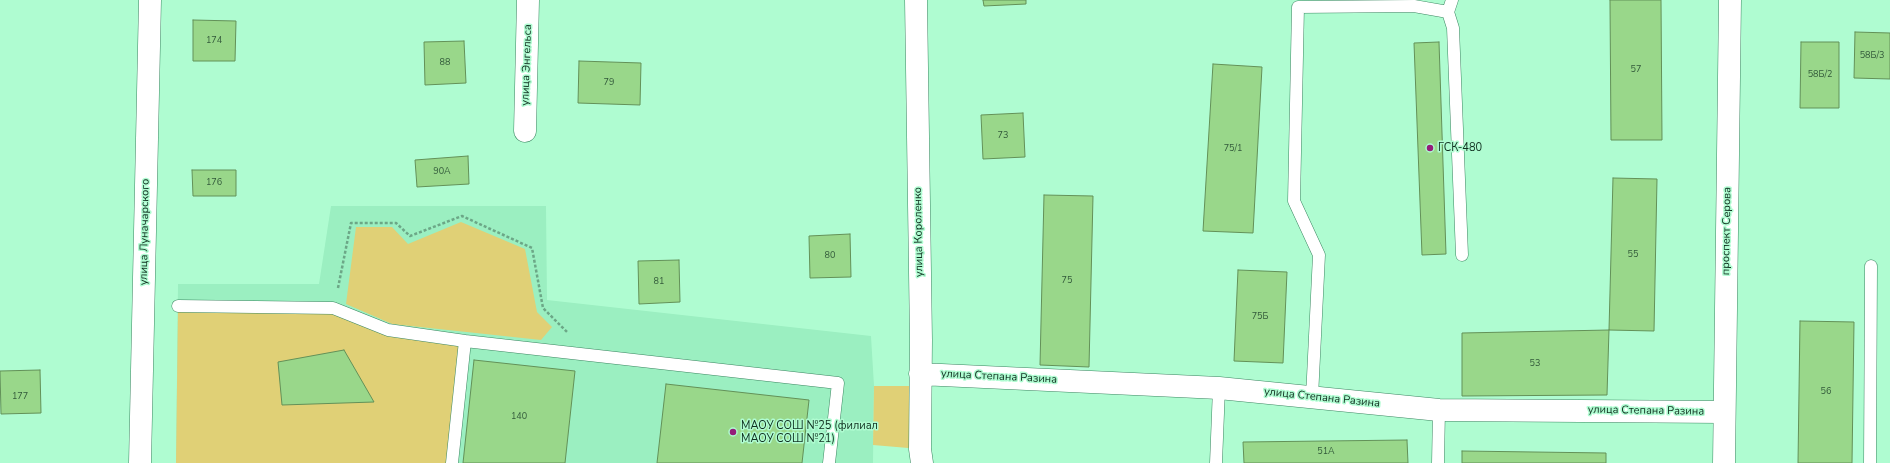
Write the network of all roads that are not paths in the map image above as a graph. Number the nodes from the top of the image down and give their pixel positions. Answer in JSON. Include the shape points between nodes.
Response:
{"nodes":[{"id":1,"x":150,"y":0,"type":"edge"},
{"id":2,"x":528,"y":0,"type":"edge"},
{"id":3,"x":916,"y":0,"type":"edge"},
{"id":4,"x":1452,"y":0,"type":"edge"},
{"id":5,"x":1730,"y":0,"type":"edge"},
{"id":6,"x":1448,"y":12,"type":"junction"},
{"id":7,"x":525,"y":131,"type":"dead end"},
{"id":8,"x":1462,"y":255,"type":"dead end"},
{"id":9,"x":1871,"y":266,"type":"dead end"},
{"id":10,"x":178,"y":306,"type":"dead end"},
{"id":11,"x":465,"y":341,"type":"junction"},
{"id":12,"x":920,"y":374,"type":"junction"},
{"id":13,"x":1219,"y":388,"type":"junction"},
{"id":14,"x":1312,"y":397,"type":"junction"},
{"id":15,"x":1439,"y":410,"type":"junction"},
{"id":16,"x":1724,"y":412,"type":"junction"},
{"id":17,"x":140,"y":463,"type":"edge"},
{"id":18,"x":452,"y":463,"type":"edge"},
{"id":19,"x":828,"y":463,"type":"edge"},
{"id":20,"x":922,"y":463,"type":"edge"},
{"id":21,"x":1216,"y":463,"type":"edge"},
{"id":22,"x":1438,"y":463,"type":"edge"},
{"id":23,"x":1724,"y":463,"type":"edge"},
{"id":24,"x":1870,"y":463,"type":"edge"}],
"edges":[{"from":1,"to":17,"type":"street","name":"улица Луначарского"},
{"from":2,"to":7,"type":"street","name":"улица Энгельса"},
{"from":3,"to":12,"type":"street","name":"улица Короленко"},
{"from":4,"to":6,"type":"lane"},
{"from":5,"to":16,"type":"street","name":"проспект Серова"},
{"from":6,"to":8,"type":"lane","via":[[1453,28]]},
{"from":6,"to":14,"type":"lane","via":[[1414,6],[1298,7],[1294,201],[1319,254]]},
{"from":9,"to":24,"type":"lane"},
{"from":10,"to":11,"type":"lane","via":[[334,308],[388,330]]},
{"from":11,"to":18,"type":"lane"},
{"from":11,"to":19,"type":"lane","via":[[838,383]]},
{"from":12,"to":13,"type":"street","name":"улица Степана Разина"},
{"from":12,"to":20,"type":"street","name":"улица Короленко"},
{"from":13,"to":14,"type":"street","name":"улица Степана Разина"},
{"from":13,"to":21,"type":"lane"},
{"from":14,"to":15,"type":"street","name":"улица Степана Разина"},
{"from":15,"to":16,"type":"street","name":"улица Степана Разина"},
{"from":15,"to":22,"type":"lane"},
{"from":16,"to":23,"type":"street","name":"проспект Серова"}]}
